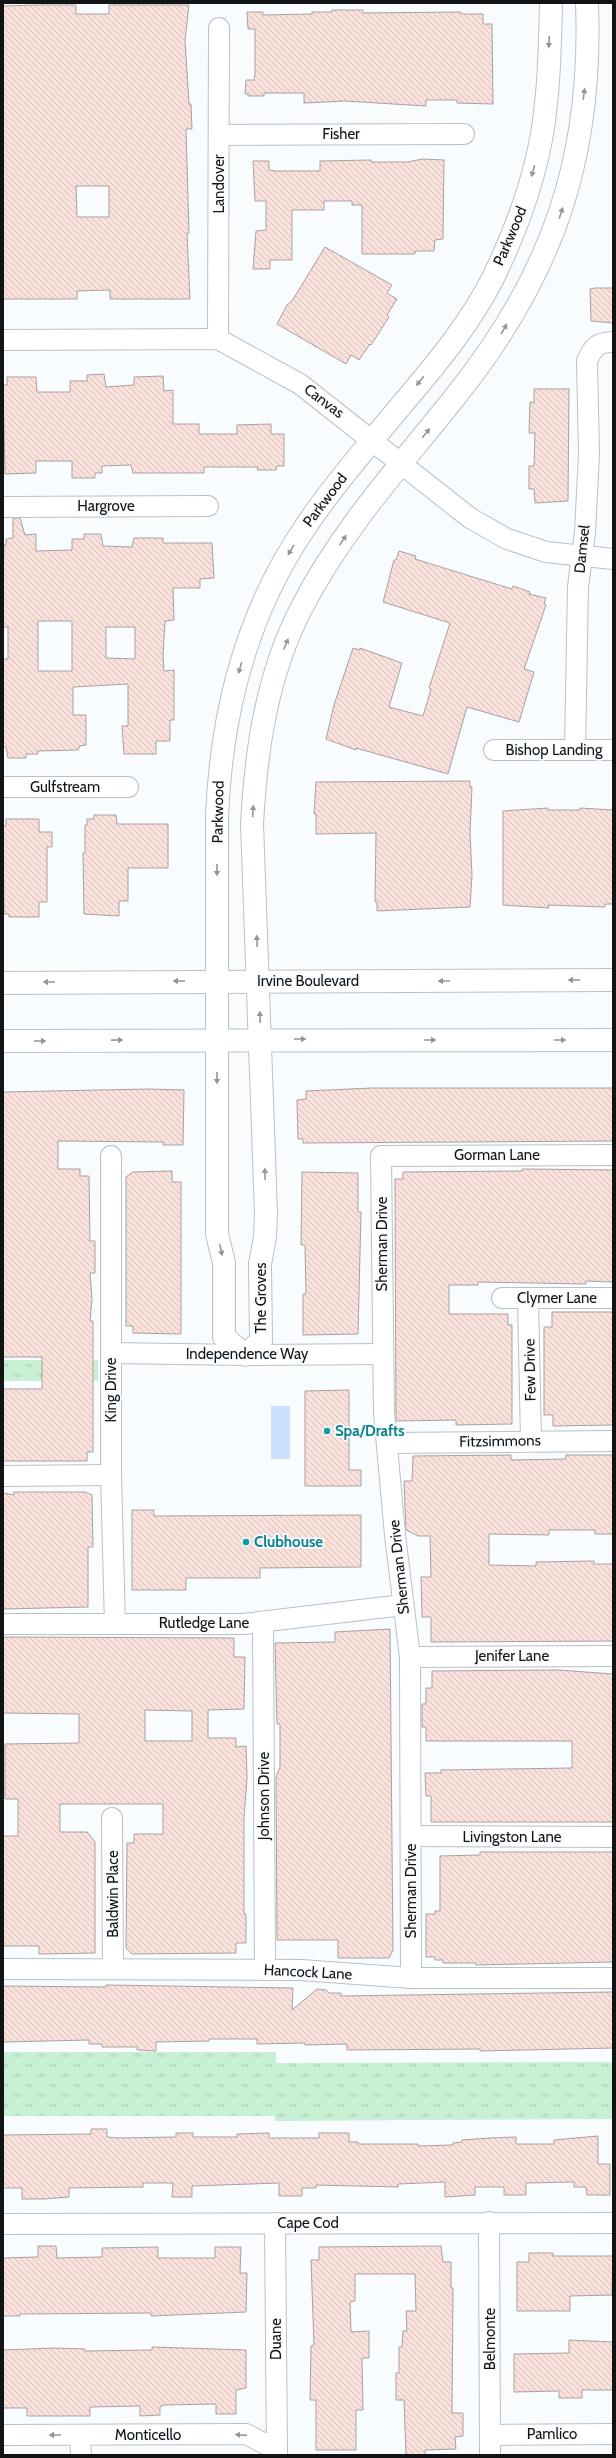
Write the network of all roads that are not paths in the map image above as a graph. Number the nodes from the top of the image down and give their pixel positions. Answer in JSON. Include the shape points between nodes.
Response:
{"nodes":[{"id":1,"x":551,"y":3,"type":"edge"},
{"id":2,"x":587,"y":3,"type":"edge"},
{"id":3,"x":219,"y":28,"type":"dead end"},
{"id":4,"x":464,"y":134,"type":"dead end"},
{"id":5,"x":219,"y":135,"type":"junction"},
{"id":6,"x":218,"y":339,"type":"junction"},
{"id":7,"x":3,"y":340,"type":"edge"},
{"id":8,"x":613,"y":342,"type":"edge"},
{"id":9,"x":373,"y":440,"type":"junction"},
{"id":10,"x":401,"y":463,"type":"junction"},
{"id":11,"x":208,"y":506,"type":"dead end"},
{"id":12,"x":3,"y":507,"type":"edge"},
{"id":13,"x":582,"y":556,"type":"junction"},
{"id":14,"x":613,"y":559,"type":"edge"},
{"id":15,"x":494,"y":750,"type":"dead end"},
{"id":16,"x":575,"y":750,"type":"junction"},
{"id":17,"x":613,"y":750,"type":"edge"},
{"id":18,"x":128,"y":787,"type":"dead end"},
{"id":19,"x":3,"y":788,"type":"edge"},
{"id":20,"x":258,"y":980,"type":"junction"},
{"id":21,"x":613,"y":980,"type":"edge"},
{"id":22,"x":218,"y":981,"type":"junction"},
{"id":23,"x":3,"y":983,"type":"edge"},
{"id":24,"x":217,"y":1039,"type":"junction"},
{"id":25,"x":261,"y":1039,"type":"junction"},
{"id":26,"x":613,"y":1040,"type":"edge"},
{"id":27,"x":3,"y":1041,"type":"edge"},
{"id":28,"x":613,"y":1155,"type":"edge"},
{"id":29,"x":111,"y":1156,"type":"dead end"},
{"id":30,"x":381,"y":1156,"type":"joint"},
{"id":31,"x":502,"y":1298,"type":"dead end"},
{"id":32,"x":613,"y":1298,"type":"edge"},
{"id":33,"x":528,"y":1299,"type":"junction"},
{"id":34,"x":111,"y":1352,"type":"junction"},
{"id":35,"x":382,"y":1354,"type":"junction"},
{"id":36,"x":245,"y":1355,"type":"junction"},
{"id":37,"x":531,"y":1441,"type":"junction"},
{"id":38,"x":613,"y":1441,"type":"edge"},
{"id":39,"x":387,"y":1442,"type":"junction"},
{"id":40,"x":111,"y":1475,"type":"junction"},
{"id":41,"x":3,"y":1476,"type":"edge"},
{"id":42,"x":403,"y":1605,"type":"junction"},
{"id":43,"x":264,"y":1623,"type":"junction"},
{"id":44,"x":3,"y":1624,"type":"edge"},
{"id":45,"x":115,"y":1624,"type":"junction"},
{"id":46,"x":613,"y":1656,"type":"edge"},
{"id":47,"x":410,"y":1657,"type":"junction"},
{"id":48,"x":112,"y":1818,"type":"dead end"},
{"id":49,"x":411,"y":1836,"type":"junction"},
{"id":50,"x":613,"y":1836,"type":"edge"},
{"id":51,"x":3,"y":1969,"type":"edge"},
{"id":52,"x":113,"y":1969,"type":"junction"},
{"id":53,"x":265,"y":1970,"type":"junction"},
{"id":54,"x":411,"y":1978,"type":"junction"},
{"id":55,"x":613,"y":1978,"type":"edge"},
{"id":56,"x":489,"y":2222,"type":"junction"},
{"id":57,"x":275,"y":2223,"type":"junction"},
{"id":58,"x":613,"y":2223,"type":"edge"},
{"id":59,"x":3,"y":2224,"type":"edge"},
{"id":60,"x":490,"y":2434,"type":"junction"},
{"id":61,"x":613,"y":2434,"type":"edge"},
{"id":62,"x":3,"y":2435,"type":"edge"},
{"id":63,"x":80,"y":2435,"type":"junction"},
{"id":64,"x":273,"y":2453,"type":"edge"},
{"id":65,"x":81,"y":2455,"type":"edge"},
{"id":66,"x":490,"y":2455,"type":"edge"}],
"edges":[{"from":1,"to":9,"type":"street","name":"Parkwood","one_way":true,"via":[[546,104],[536,162],[522,209],[493,278],[470,314],[445,351]]},
{"from":10,"to":2,"type":"street","one_way":true,"via":[[502,334],[535,276],[559,219],[574,170],[586,86]]},
{"from":3,"to":5,"type":"street","name":"Landover"},
{"from":4,"to":5,"type":"street","name":"Fisher"},
{"from":5,"to":6,"type":"street","name":"Landover"},
{"from":6,"to":7,"type":"street","name":"Canvas"},
{"from":6,"to":9,"type":"street","name":"Canvas","via":[[300,384]]},
{"from":8,"to":13,"type":"street","name":"Damsel","via":[[601,342],[592,349],[587,361],[589,454]]},
{"from":9,"to":10,"type":"street","name":"Canvas"},
{"from":9,"to":22,"type":"street","name":"Parkwood","one_way":true,"via":[[305,527],[274,579],[248,638],[229,705],[219,771]]},
{"from":10,"to":13,"type":"street","name":"Canvas","via":[[470,518],[506,539],[546,552]]},
{"from":20,"to":10,"type":"street","one_way":true,"via":[[252,824],[255,769],[265,709],[283,652],[301,609],[336,550]]},
{"from":11,"to":12,"type":"street","name":"Hargrove"},
{"from":13,"to":14,"type":"street","name":"Canvas"},
{"from":13,"to":16,"type":"street","name":"Damsel","via":[[578,587]]},
{"from":15,"to":16,"type":"street","name":"Bishop Landing"},
{"from":16,"to":17,"type":"street","name":"Bishop Landing"},
{"from":18,"to":19,"type":"street","name":"Gulfstream"},
{"from":21,"to":20,"type":"street","name":"Irvine Boulevard","one_way":true},
{"from":20,"to":22,"type":"street","name":"Irvine Boulevard"},
{"from":25,"to":20,"type":"street","name":"The Groves","one_way":true},
{"from":22,"to":23,"type":"street","name":"Irvine Boulevard","one_way":true},
{"from":22,"to":24,"type":"street","name":"Parkwood"},
{"from":24,"to":25,"type":"street"},
{"from":27,"to":24,"type":"street","one_way":true},
{"from":24,"to":36,"type":"street","name":"The Groves","one_way":true,"via":[[217,1212],[218,1234],[224,1263],[224,1337]]},
{"from":25,"to":26,"type":"street","one_way":true},
{"from":36,"to":25,"type":"street","name":"The Groves","one_way":true,"via":[[261,1341],[260,1264],[266,1213]]},
{"from":28,"to":30,"type":"street","name":"Gorman Lane"},
{"from":29,"to":34,"type":"street","name":"King Drive"},
{"from":30,"to":35,"type":"street","name":"Sherman Drive"},
{"from":31,"to":33,"type":"street","name":"Clymer Lane"},
{"from":32,"to":33,"type":"street","name":"Clymer Lane"},
{"from":33,"to":37,"type":"street","name":"Few Drive"},
{"from":34,"to":36,"type":"street","name":"Independence Way"},
{"from":34,"to":40,"type":"street","name":"King Drive"},
{"from":35,"to":36,"type":"street","name":"Independence Way"},
{"from":35,"to":39,"type":"street","name":"Sherman Drive"},
{"from":37,"to":38,"type":"street","name":"Fitzsimmons"},
{"from":37,"to":39,"type":"street","name":"Fitzsimmons"},
{"from":39,"to":42,"type":"street","name":"Sherman Drive"},
{"from":40,"to":41,"type":"street"},
{"from":40,"to":45,"type":"street","name":"King Drive"},
{"from":42,"to":43,"type":"street","name":"Rutledge Lane"},
{"from":42,"to":47,"type":"street","name":"Sherman Drive"},
{"from":43,"to":45,"type":"street","name":"Rutledge Lane"},
{"from":43,"to":53,"type":"street","name":"Johnson Drive"},
{"from":44,"to":45,"type":"street","name":"Rutledge Lane"},
{"from":46,"to":47,"type":"street","name":"Jenifer Lane"},
{"from":47,"to":49,"type":"street","name":"Sherman Drive"},
{"from":48,"to":52,"type":"street","name":"Baldwin Place"},
{"from":49,"to":50,"type":"street","name":"Livingston Lane"},
{"from":49,"to":54,"type":"street","name":"Sherman Drive"},
{"from":51,"to":52,"type":"street","name":"Hancock Lane"},
{"from":52,"to":53,"type":"street","name":"Hancock Lane"},
{"from":53,"to":54,"type":"street","name":"Hancock Lane"},
{"from":54,"to":55,"type":"street","name":"Hancock Lane"},
{"from":56,"to":57,"type":"street","name":"Cape Cod"},
{"from":56,"to":58,"type":"street","name":"Cape Cod"},
{"from":56,"to":60,"type":"street","name":"Belmonte"},
{"from":57,"to":59,"type":"street","name":"Cape Cod"},
{"from":57,"to":64,"type":"street","name":"Duane"},
{"from":60,"to":61,"type":"street","name":"Pamlico"},
{"from":60,"to":66,"type":"street","name":"Belmonte"},
{"from":63,"to":62,"type":"street","name":"Monticello","one_way":true},
{"from":64,"to":63,"type":"street","name":"Monticello","one_way":true,"via":[[246,2434]]},
{"from":63,"to":65,"type":"street"}]}
